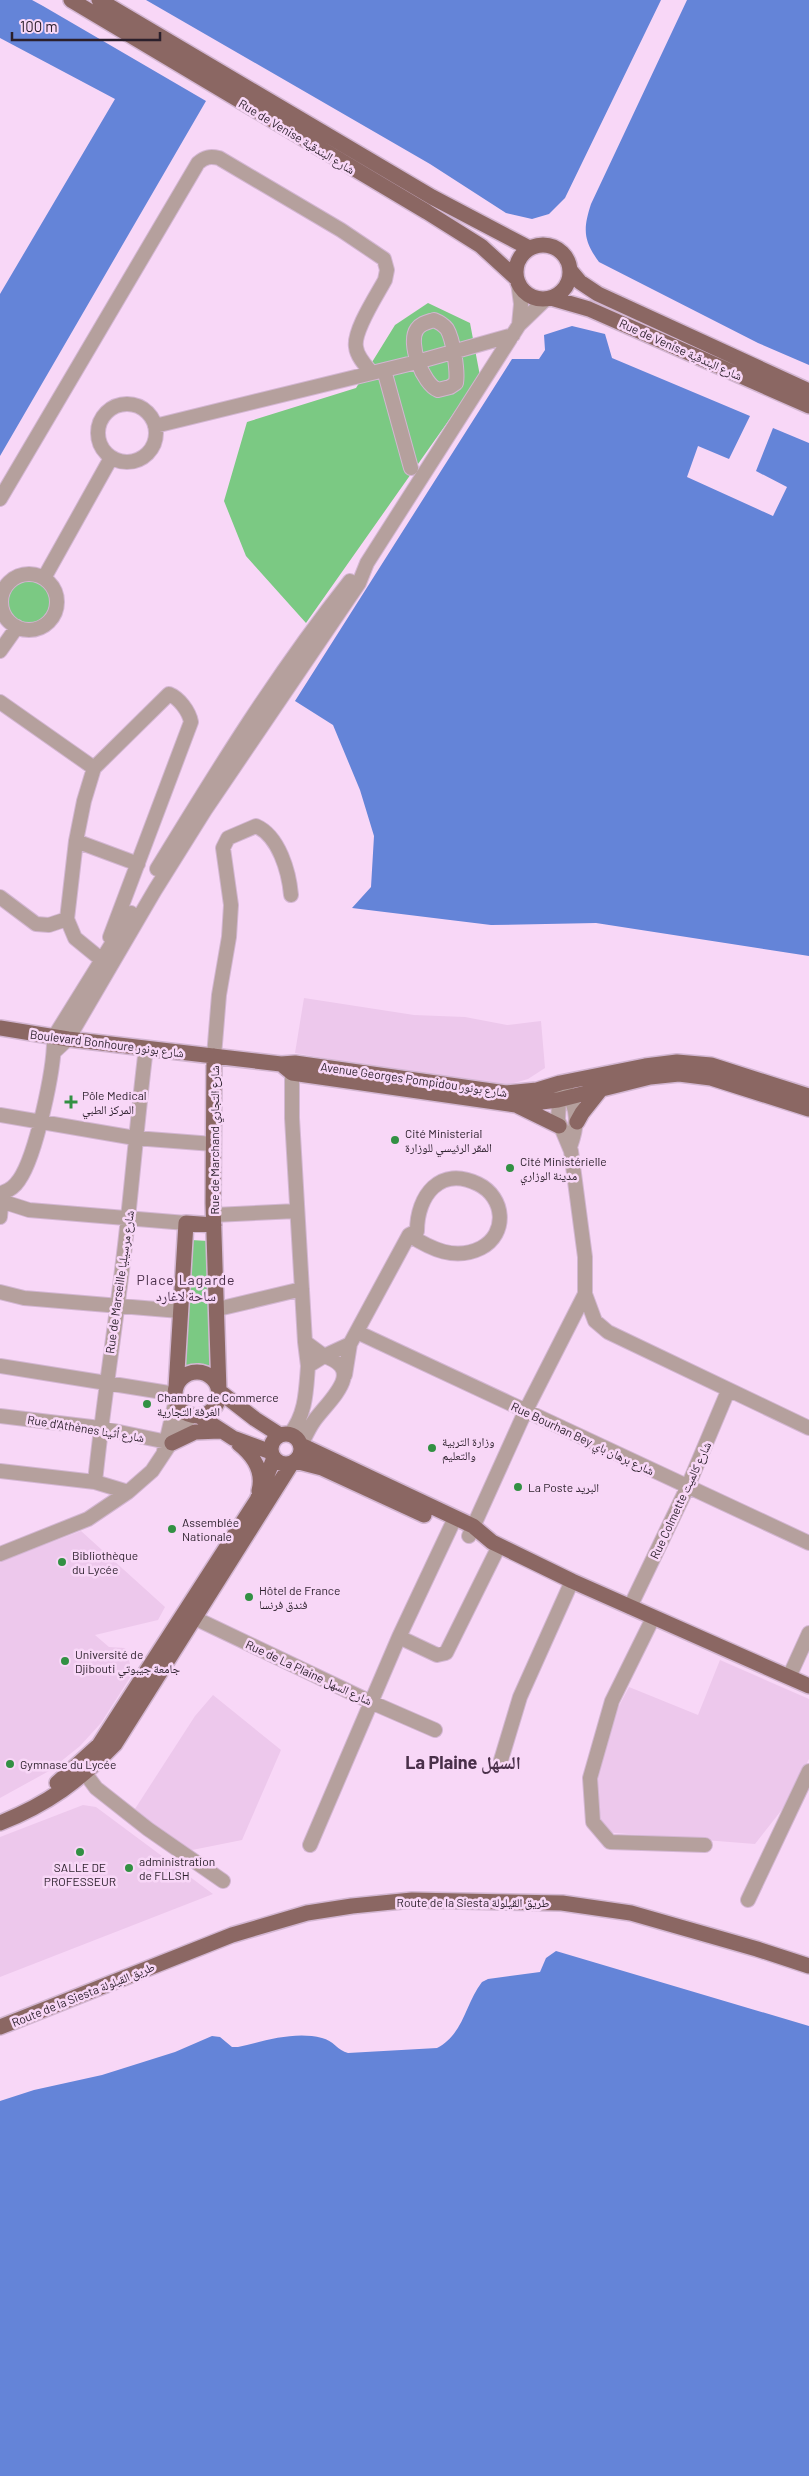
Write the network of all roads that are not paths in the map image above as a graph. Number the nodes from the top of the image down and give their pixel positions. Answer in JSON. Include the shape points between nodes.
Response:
{"nodes":[{"id":1,"x":71,"y":0,"type":"edge"},
{"id":2,"x":99,"y":0,"type":"edge"},
{"id":3,"x":529,"y":248,"type":"junction"},
{"id":4,"x":570,"y":270,"type":"junction"},
{"id":5,"x":517,"y":281,"type":"junction"},
{"id":6,"x":548,"y":298,"type":"junction"},
{"id":7,"x":516,"y":330,"type":"junction"},
{"id":8,"x":453,"y":353,"type":"junction"},
{"id":9,"x":418,"y":362,"type":"junction"},
{"id":10,"x":378,"y":372,"type":"junction"},
{"id":11,"x":809,"y":391,"type":"edge"},
{"id":12,"x":809,"y":406,"type":"edge"},
{"id":13,"x":155,"y":426,"type":"junction"},
{"id":14,"x":111,"y":458,"type":"junction"},
{"id":15,"x":411,"y":468,"type":"dead end"},
{"id":16,"x":0,"y":499,"type":"edge"},
{"id":17,"x":44,"y":578,"type":"junction"},
{"id":18,"x":17,"y":627,"type":"junction"},
{"id":19,"x":0,"y":651,"type":"edge"},
{"id":20,"x":0,"y":702,"type":"edge"},
{"id":21,"x":94,"y":768,"type":"junction"},
{"id":22,"x":76,"y":841,"type":"junction"},
{"id":23,"x":138,"y":864,"type":"junction"},
{"id":24,"x":292,"y":895,"type":"dead end"},
{"id":25,"x":0,"y":897,"type":"edge"},
{"id":26,"x":67,"y":919,"type":"junction"},
{"id":27,"x":115,"y":949,"type":"junction"},
{"id":28,"x":106,"y":963,"type":"junction"},
{"id":29,"x":0,"y":1028,"type":"edge"},
{"id":30,"x":59,"y":1043,"type":"junction"},
{"id":31,"x":146,"y":1048,"type":"junction"},
{"id":32,"x":214,"y":1056,"type":"junction"},
{"id":33,"x":289,"y":1067,"type":"junction"},
{"id":34,"x":700,"y":1069,"type":"junction"},
{"id":35,"x":560,"y":1083,"type":"junction"},
{"id":36,"x":601,"y":1089,"type":"junction"},
{"id":37,"x":809,"y":1096,"type":"edge"},
{"id":38,"x":564,"y":1099,"type":"junction"},
{"id":39,"x":516,"y":1105,"type":"junction"},
{"id":40,"x":809,"y":1110,"type":"edge"},
{"id":41,"x":0,"y":1114,"type":"edge"},
{"id":42,"x":40,"y":1122,"type":"junction"},
{"id":43,"x":577,"y":1122,"type":"junction"},
{"id":44,"x":559,"y":1126,"type":"junction"},
{"id":45,"x":135,"y":1138,"type":"junction"},
{"id":46,"x":214,"y":1144,"type":"junction"},
{"id":47,"x":570,"y":1147,"type":"junction"},
{"id":48,"x":4,"y":1199,"type":"edge"},
{"id":49,"x":297,"y":1211,"type":"junction"},
{"id":50,"x":128,"y":1219,"type":"junction"},
{"id":51,"x":214,"y":1220,"type":"junction"},
{"id":52,"x":186,"y":1223,"type":"junction"},
{"id":53,"x":409,"y":1235,"type":"junction"},
{"id":54,"x":302,"y":1289,"type":"junction"},
{"id":55,"x":0,"y":1292,"type":"edge"},
{"id":56,"x":585,"y":1294,"type":"junction"},
{"id":57,"x":116,"y":1307,"type":"junction"},
{"id":58,"x":218,"y":1309,"type":"junction"},
{"id":59,"x":180,"y":1311,"type":"junction"},
{"id":60,"x":353,"y":1338,"type":"junction"},
{"id":61,"x":305,"y":1342,"type":"junction"},
{"id":62,"x":324,"y":1356,"type":"junction"},
{"id":63,"x":0,"y":1366,"type":"edge"},
{"id":64,"x":308,"y":1366,"type":"junction"},
{"id":65,"x":344,"y":1378,"type":"junction"},
{"id":66,"x":105,"y":1385,"type":"junction"},
{"id":67,"x":219,"y":1391,"type":"junction"},
{"id":68,"x":728,"y":1391,"type":"junction"},
{"id":69,"x":176,"y":1394,"type":"junction"},
{"id":70,"x":525,"y":1412,"type":"junction"},
{"id":71,"x":309,"y":1415,"type":"junction"},
{"id":72,"x":0,"y":1416,"type":"edge"},
{"id":73,"x":196,"y":1416,"type":"junction"},
{"id":74,"x":100,"y":1428,"type":"junction"},
{"id":75,"x":809,"y":1428,"type":"edge"},
{"id":76,"x":226,"y":1434,"type":"junction"},
{"id":77,"x":290,"y":1438,"type":"junction"},
{"id":78,"x":167,"y":1446,"type":"junction"},
{"id":79,"x":273,"y":1455,"type":"junction"},
{"id":80,"x":293,"y":1462,"type":"junction"},
{"id":81,"x":0,"y":1471,"type":"edge"},
{"id":82,"x":95,"y":1482,"type":"junction"},
{"id":83,"x":688,"y":1486,"type":"junction"},
{"id":84,"x":128,"y":1492,"type":"junction"},
{"id":85,"x":257,"y":1500,"type":"junction"},
{"id":86,"x":453,"y":1523,"type":"junction"},
{"id":87,"x":470,"y":1531,"type":"junction"},
{"id":88,"x":809,"y":1543,"type":"edge"},
{"id":89,"x":495,"y":1544,"type":"junction"},
{"id":90,"x":0,"y":1554,"type":"edge"},
{"id":91,"x":572,"y":1581,"type":"junction"},
{"id":92,"x":630,"y":1607,"type":"junction"},
{"id":93,"x":189,"y":1615,"type":"junction"},
{"id":94,"x":653,"y":1618,"type":"junction"},
{"id":95,"x":809,"y":1633,"type":"edge"},
{"id":96,"x":399,"y":1637,"type":"junction"},
{"id":97,"x":789,"y":1677,"type":"junction"},
{"id":98,"x":809,"y":1686,"type":"edge"},
{"id":99,"x":373,"y":1702,"type":"junction"},
{"id":100,"x":435,"y":1730,"type":"dead end"},
{"id":101,"x":501,"y":1760,"type":"dead end"},
{"id":102,"x":82,"y":1770,"type":"junction"},
{"id":103,"x":809,"y":1772,"type":"edge"},
{"id":104,"x":0,"y":1814,"type":"edge"},
{"id":105,"x":0,"y":1823,"type":"edge"},
{"id":106,"x":310,"y":1845,"type":"dead end"},
{"id":107,"x":705,"y":1845,"type":"dead end"},
{"id":108,"x":223,"y":1881,"type":"dead end"},
{"id":109,"x":748,"y":1900,"type":"dead end"},
{"id":110,"x":809,"y":1966,"type":"edge"},
{"id":111,"x":0,"y":2027,"type":"edge"}],
"edges":[{"from":1,"to":5,"type":"main road","name":"Rue de Venise شارع البندقية","via":[[481,246]]},
{"from":2,"to":3,"type":"main road","name":"Rue de Venise شارع البندقية","via":[[432,197]]},
{"from":3,"to":4,"type":"main road","via":[[539,245],[554,247],[566,257]]},
{"from":3,"to":5,"type":"main road","via":[[518,262]]},
{"from":4,"to":6,"type":"main road","via":[[565,287]]},
{"from":4,"to":11,"type":"main road","name":"Rue de Venise شارع البندقية","via":[[580,282],[598,294]]},
{"from":5,"to":6,"type":"main road","via":[[529,295]]},
{"from":5,"to":7,"type":"street","via":[[521,304]]},
{"from":6,"to":7,"type":"street"},
{"from":6,"to":12,"type":"main road","name":"Rue de Venise شارع البندقية","via":[[589,309]]},
{"from":7,"to":8,"type":"street"},
{"from":7,"to":27,"type":"street","via":[[367,563],[359,583]]},
{"from":8,"to":9,"type":"street"},
{"from":8,"to":9,"type":"street","via":[[457,374],[456,383],[450,387],[432,388]]},
{"from":8,"to":9,"type":"street","via":[[448,330],[434,320],[416,330],[414,340]]},
{"from":9,"to":10,"type":"street"},
{"from":10,"to":13,"type":"street"},
{"from":10,"to":15,"type":"street"},
{"from":10,"to":16,"type":"street","via":[[358,353],[356,336],[385,280],[384,259],[219,158],[204,158],[198,163]]},
{"from":13,"to":14,"type":"street","via":[[154,443],[144,457],[128,462]]},
{"from":13,"to":14,"type":"street","via":[[151,417],[136,406],[118,406],[110,410],[104,416],[98,434],[100,443]]},
{"from":14,"to":17,"type":"street"},
{"from":17,"to":18,"type":"street","via":[[55,592],[55,611],[51,619],[35,629]]},
{"from":17,"to":18,"type":"street","via":[[27,574],[10,581],[5,588],[1,606]]},
{"from":18,"to":19,"type":"street"},
{"from":20,"to":21,"type":"street"},
{"from":21,"to":22,"type":"street"},
{"from":21,"to":23,"type":"street","via":[[165,696],[174,696],[190,715],[188,730]]},
{"from":22,"to":23,"type":"street"},
{"from":22,"to":26,"type":"street"},
{"from":23,"to":27,"type":"street","via":[[112,928]]},
{"from":24,"to":32,"type":"street","via":[[289,875],[264,830],[256,826],[228,838],[223,848],[231,905],[229,937],[219,995]]},
{"from":25,"to":26,"type":"street","via":[[36,924],[49,925]]},
{"from":26,"to":28,"type":"street","via":[[74,938]]},
{"from":27,"to":28,"type":"street"},
{"from":28,"to":30,"type":"street"},
{"from":29,"to":30,"type":"main road","name":"Boulevard Bonhoure شارع بونور"},
{"from":30,"to":31,"type":"main road","name":"Boulevard Bonhoure شارع بونور"},
{"from":30,"to":42,"type":"street"},
{"from":31,"to":32,"type":"main road","name":"Boulevard Bonhoure شارع بونور"},
{"from":31,"to":45,"type":"street","name":"Rue de Marseille شارع مرسيليا"},
{"from":32,"to":33,"type":"main road","name":"Boulevard Bonhoure شارع بونور"},
{"from":32,"to":46,"type":"main road","name":"Rue de Marchand شارع التجاري"},
{"from":33,"to":35,"type":"main road","name":"Avenue Georges Pompidou شارع بونور","via":[[506,1093],[537,1090]]},
{"from":33,"to":39,"type":"main road","name":"Avenue Georges Pompidou شارع بونور"},
{"from":33,"to":49,"type":"street"},
{"from":34,"to":35,"type":"main road","name":"Avenue Georges Pompidou شارع بونور","via":[[677,1062]]},
{"from":34,"to":36,"type":"main road","name":"Avenue Georges Pompidou شارع بونور"},
{"from":34,"to":37,"type":"main road","name":"Avenue Georges Pompidou شارع بونور"},
{"from":34,"to":40,"type":"main road","name":"Avenue Georges Pompidou شارع بونور"},
{"from":35,"to":38,"type":"street"},
{"from":36,"to":38,"type":"main road","name":"Avenue Georges Pompidou شارع بونور"},
{"from":36,"to":43,"type":"main road"},
{"from":38,"to":39,"type":"main road","name":"Avenue Georges Pompidou شارع بونور"},
{"from":38,"to":43,"type":"street"},
{"from":38,"to":44,"type":"street"},
{"from":39,"to":44,"type":"main road"},
{"from":41,"to":42,"type":"street"},
{"from":42,"to":45,"type":"street"},
{"from":42,"to":48,"type":"street","via":[[27,1165]]},
{"from":43,"to":47,"type":"street"},
{"from":44,"to":47,"type":"street"},
{"from":45,"to":46,"type":"street"},
{"from":45,"to":50,"type":"street","name":"Rue de Marseille شارع مرسيليا"},
{"from":46,"to":51,"type":"main road","name":"Rue de Marchand شارع التجاري"},
{"from":47,"to":56,"type":"street","via":[[585,1257]]},
{"from":48,"to":50,"type":"street","via":[[29,1210]]},
{"from":49,"to":51,"type":"street"},
{"from":49,"to":54,"type":"street"},
{"from":50,"to":52,"type":"street"},
{"from":50,"to":57,"type":"street","name":"Rue de Marseille شارع مرسيليا"},
{"from":51,"to":52,"type":"main road"},
{"from":51,"to":58,"type":"main road","name":"Rue de Marchand شارع التجاري"},
{"from":52,"to":59,"type":"main road"},
{"from":53,"to":53,"type":"street","via":[[417,1231],[417,1217],[428,1191],[439,1182],[451,1179],[479,1184],[491,1194],[498,1206],[499,1231],[473,1251],[456,1254],[435,1250]]},
{"from":53,"to":60,"type":"street"},
{"from":54,"to":58,"type":"street"},
{"from":54,"to":61,"type":"street"},
{"from":55,"to":57,"type":"street","via":[[24,1298]]},
{"from":56,"to":68,"type":"street","via":[[595,1321],[608,1332]]},
{"from":56,"to":70,"type":"street"},
{"from":57,"to":59,"type":"street"},
{"from":57,"to":66,"type":"street","name":"Rue de Marseille شارع مرسيليا"},
{"from":58,"to":67,"type":"main road","name":"Rue de Marchand شارع التجاري"},
{"from":59,"to":69,"type":"main road"},
{"from":60,"to":62,"type":"street"},
{"from":60,"to":65,"type":"street"},
{"from":60,"to":70,"type":"street","name":"Rue Bourhan Bey شارع برهان باي"},
{"from":61,"to":62,"type":"street"},
{"from":61,"to":64,"type":"street"},
{"from":62,"to":64,"type":"street"},
{"from":62,"to":65,"type":"street","via":[[341,1364]]},
{"from":63,"to":66,"type":"street"},
{"from":64,"to":71,"type":"street"},
{"from":65,"to":71,"type":"street","via":[[333,1398]]},
{"from":66,"to":69,"type":"street"},
{"from":66,"to":74,"type":"street","name":"Rue de Marseille شارع مرسيليا"},
{"from":67,"to":69,"type":"main road","via":[[212,1378],[198,1372],[184,1376]]},
{"from":67,"to":73,"type":"main road","via":[[216,1405],[206,1414]]},
{"from":67,"to":77,"type":"main road","via":[[250,1415]]},
{"from":68,"to":75,"type":"street"},
{"from":68,"to":83,"type":"street","name":"Rue Colmette شارع كالميت"},
{"from":69,"to":73,"type":"main road","via":[[182,1410]]},
{"from":69,"to":78,"type":"street"},
{"from":70,"to":83,"type":"street","name":"Rue Bourhan Bey شارع برهان باي"},
{"from":70,"to":87,"type":"street"},
{"from":71,"to":77,"type":"street"},
{"from":72,"to":74,"type":"street","name":"Rue d'Athènes شارع أثينا"},
{"from":73,"to":76,"type":"main road"},
{"from":73,"to":78,"type":"street","via":[[184,1423]]},
{"from":74,"to":78,"type":"street","name":"Rue d'Athènes شارع أثينا"},
{"from":74,"to":82,"type":"street","name":"Rue de Marseille شارع مرسيليا"},
{"from":76,"to":78,"type":"main road","via":[[195,1432]]},
{"from":76,"to":79,"type":"main road"},
{"from":76,"to":85,"type":"main road","via":[[246,1450],[258,1467],[261,1484]]},
{"from":77,"to":79,"type":"main road","via":[[273,1442]]},
{"from":77,"to":80,"type":"main road","via":[[300,1455]]},
{"from":77,"to":86,"type":"main road"},
{"from":78,"to":84,"type":"street","via":[[152,1471]]},
{"from":79,"to":80,"type":"main road","via":[[284,1464]]},
{"from":79,"to":85,"type":"main road"},
{"from":80,"to":86,"type":"main road","via":[[322,1468]]},
{"from":80,"to":93,"type":"main road"},
{"from":81,"to":82,"type":"street"},
{"from":82,"to":84,"type":"street"},
{"from":83,"to":88,"type":"street","name":"Rue Bourhan Bey شارع برهان باي"},
{"from":83,"to":92,"type":"street","name":"Rue Colmette شارع كالميت"},
{"from":84,"to":90,"type":"street","via":[[88,1519]]},
{"from":85,"to":93,"type":"main road"},
{"from":86,"to":87,"type":"main road"},
{"from":86,"to":96,"type":"street"},
{"from":87,"to":89,"type":"main road"},
{"from":89,"to":91,"type":"main road"},
{"from":89,"to":96,"type":"street","via":[[446,1652],[437,1655]]},
{"from":91,"to":92,"type":"main road"},
{"from":91,"to":101,"type":"street","via":[[520,1697]]},
{"from":92,"to":94,"type":"main road"},
{"from":93,"to":99,"type":"street","name":"Rue de La Plaine شارع السهل"},
{"from":93,"to":102,"type":"main road"},
{"from":94,"to":97,"type":"main road"},
{"from":94,"to":107,"type":"street","via":[[612,1701],[590,1778],[593,1822],[610,1842]]},
{"from":95,"to":97,"type":"street"},
{"from":96,"to":99,"type":"street"},
{"from":97,"to":98,"type":"main road"},
{"from":99,"to":100,"type":"street","name":"Rue de La Plaine شارع السهل"},
{"from":99,"to":106,"type":"street"},
{"from":102,"to":104,"type":"main road"},
{"from":102,"to":105,"type":"main road","via":[[24,1814]]},
{"from":102,"to":108,"type":"street","via":[[96,1788],[148,1829]]},
{"from":103,"to":109,"type":"street"},
{"from":110,"to":111,"type":"main road","name":"Route de la Siesta طريق القيلولة","via":[[631,1913],[562,1903],[412,1900],[307,1914],[232,1935]]}]}
